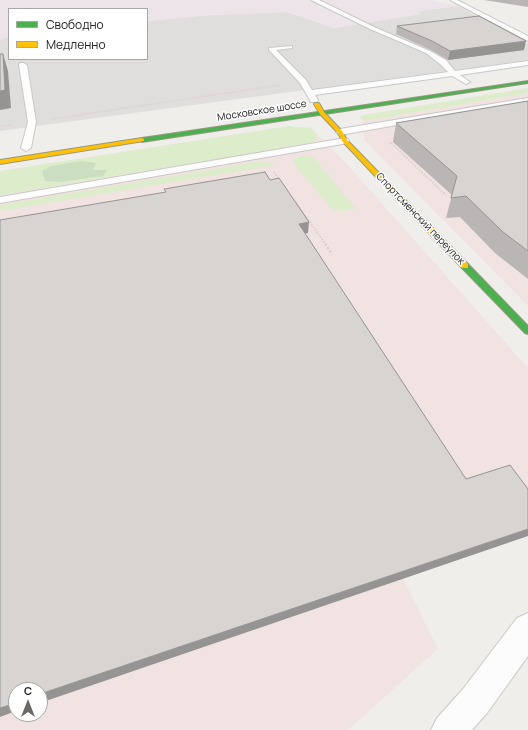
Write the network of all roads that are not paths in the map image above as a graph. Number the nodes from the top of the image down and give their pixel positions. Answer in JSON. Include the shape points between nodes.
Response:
{"nodes":[{"id":1,"x":314,"y":0,"type":"edge"},
{"id":2,"x":453,"y":0,"type":"edge"},
{"id":3,"x":528,"y":39,"type":"edge"},
{"id":4,"x":290,"y":47,"type":"dead end"},
{"id":5,"x":528,"y":63,"type":"edge"},
{"id":6,"x":23,"y":65,"type":"dead end"},
{"id":7,"x":453,"y":73,"type":"junction"},
{"id":8,"x":528,"y":73,"type":"edge"},
{"id":9,"x":466,"y":82,"type":"junction"},
{"id":10,"x":528,"y":82,"type":"edge"},
{"id":11,"x":310,"y":93,"type":"junction"},
{"id":12,"x":528,"y":100,"type":"edge"},
{"id":13,"x":317,"y":104,"type":"junction"},
{"id":14,"x":322,"y":113,"type":"junction"},
{"id":15,"x":230,"y":117,"type":"dead end"},
{"id":16,"x":340,"y":132,"type":"junction"},
{"id":17,"x":345,"y":141,"type":"junction"},
{"id":18,"x":26,"y":147,"type":"dead end"},
{"id":19,"x":0,"y":162,"type":"edge"},
{"id":20,"x":0,"y":200,"type":"edge"},
{"id":21,"x":501,"y":302,"type":"junction"},
{"id":22,"x":528,"y":316,"type":"edge"},
{"id":23,"x":528,"y":331,"type":"edge"},
{"id":24,"x":528,"y":629,"type":"edge"},
{"id":25,"x":448,"y":730,"type":"edge"}],
"edges":[{"from":1,"to":7,"type":"lane","via":[[428,52],[444,62]]},
{"from":2,"to":3,"type":"lane"},
{"from":4,"to":11,"type":"lane","via":[[271,50],[303,82]]},
{"from":5,"to":7,"type":"lane"},
{"from":6,"to":18,"type":"lane","via":[[32,122]]},
{"from":7,"to":9,"type":"lane"},
{"from":7,"to":11,"type":"lane"},
{"from":8,"to":9,"type":"main road","name":"Московское шоссе"},
{"from":9,"to":13,"type":"main road","name":"Московское шоссе"},
{"from":10,"to":14,"type":"main road","name":"Московское шоссе"},
{"from":11,"to":13,"type":"lane"},
{"from":12,"to":16,"type":"lane"},
{"from":13,"to":14,"type":"main road","name":"Спортсменский переулок"},
{"from":13,"to":15,"type":"main road","name":"Московское шоссе"},
{"from":14,"to":16,"type":"main road","name":"Спортсменский переулок"},
{"from":14,"to":19,"type":"main road","name":"Московское шоссе"},
{"from":16,"to":17,"type":"main road","name":"Спортсменский переулок"},
{"from":17,"to":20,"type":"lane"},
{"from":17,"to":21,"type":"main road","name":"Спортсменский переулок"},
{"from":21,"to":22,"type":"lane"},
{"from":21,"to":23,"type":"main road","name":"Спортсменский переулок"},
{"from":24,"to":25,"type":"street","via":[[475,701]]}]}
